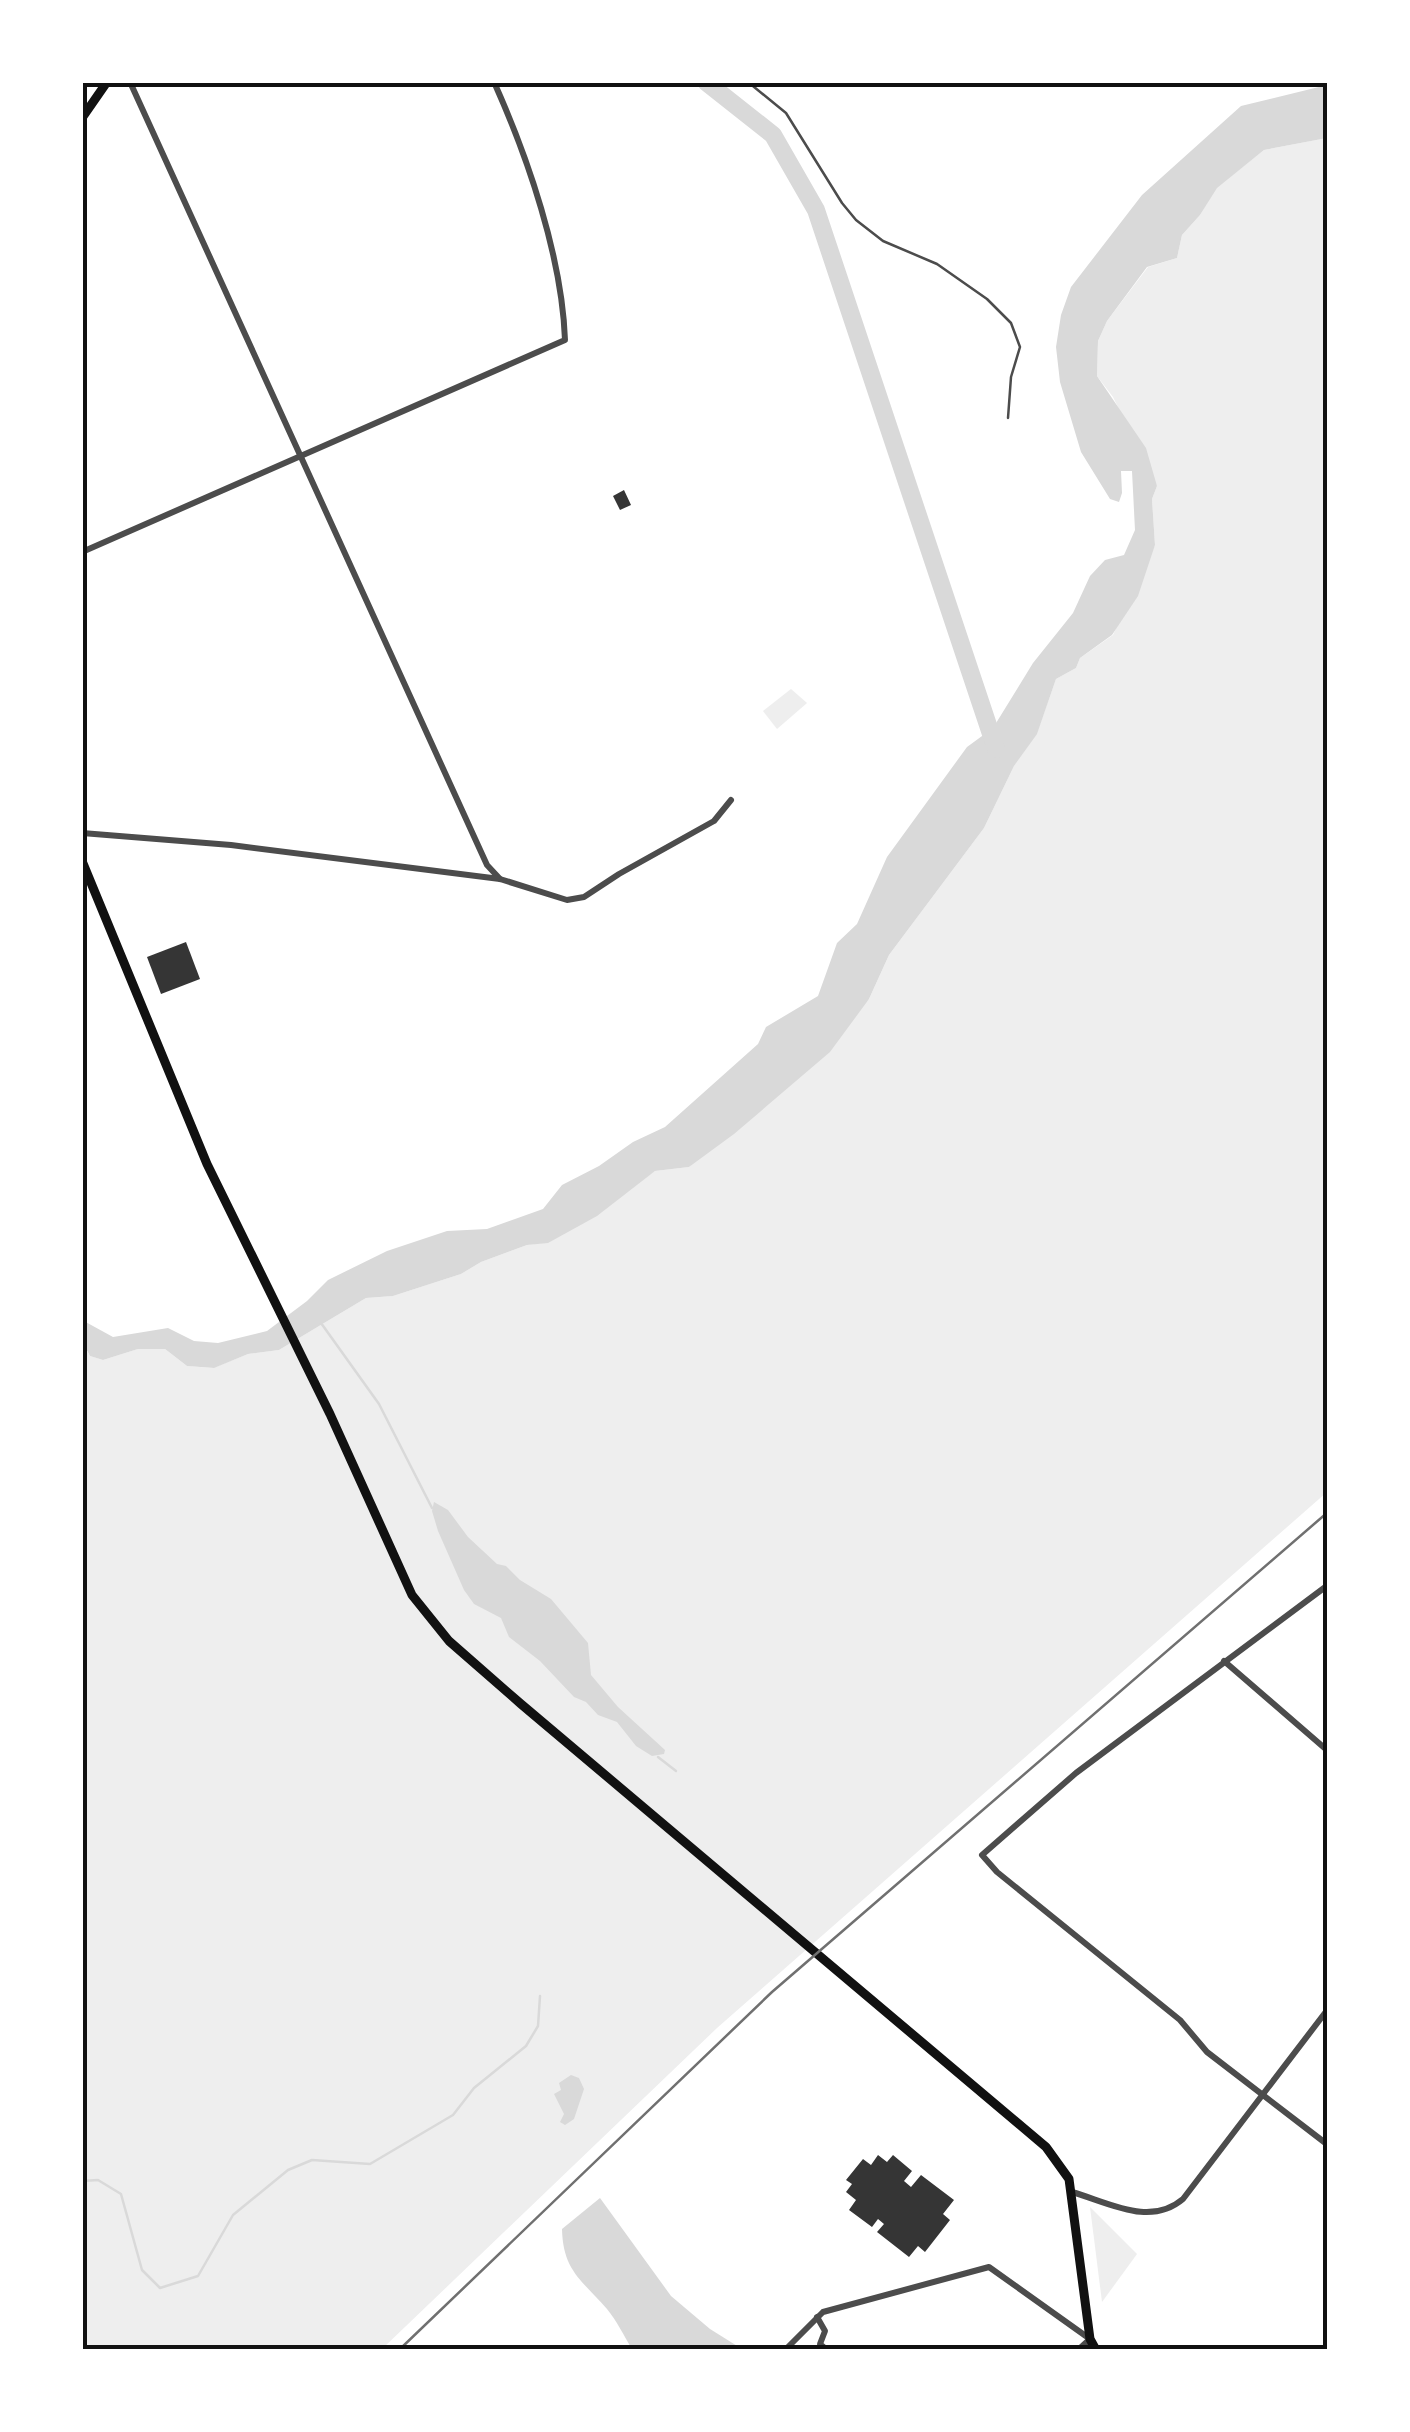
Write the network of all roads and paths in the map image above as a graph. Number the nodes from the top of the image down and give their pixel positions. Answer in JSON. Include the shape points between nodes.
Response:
{"nodes":[{"id":1,"x":107,"y":82,"type":"edge"},
{"id":2,"x":130,"y":82,"type":"edge"},
{"id":3,"x":494,"y":82,"type":"edge"},
{"id":4,"x":748,"y":82,"type":"edge"},
{"id":5,"x":82,"y":118,"type":"edge"},
{"id":6,"x":1008,"y":418,"type":"dead end"},
{"id":7,"x":299,"y":456,"type":"junction"},
{"id":8,"x":82,"y":552,"type":"edge"},
{"id":9,"x":732,"y":800,"type":"dead end"},
{"id":10,"x":82,"y":833,"type":"edge"},
{"id":11,"x":82,"y":862,"type":"edge"},
{"id":12,"x":500,"y":879,"type":"junction"},
{"id":13,"x":1328,"y":1585,"type":"edge"},
{"id":14,"x":1224,"y":1661,"type":"junction"},
{"id":15,"x":1328,"y":1751,"type":"edge"},
{"id":16,"x":1328,"y":2009,"type":"edge"},
{"id":17,"x":1262,"y":2097,"type":"junction"},
{"id":18,"x":1328,"y":2144,"type":"edge"},
{"id":19,"x":1072,"y":2192,"type":"junction"},
{"id":20,"x":817,"y":2317,"type":"junction"},
{"id":21,"x":1093,"y":2344,"type":"edge"},
{"id":22,"x":786,"y":2350,"type":"edge"},
{"id":23,"x":828,"y":2350,"type":"edge"},
{"id":24,"x":1078,"y":2350,"type":"edge"}],
"edges":[{"from":1,"to":5,"type":"main road"},
{"from":2,"to":7,"type":"street"},
{"from":3,"to":7,"type":"street","via":[[530,170],[565,340]]},
{"from":4,"to":6,"type":"lane","via":[[786,113],[856,220],[883,241],[937,264],[1010,323],[1020,347]]},
{"from":7,"to":8,"type":"street"},
{"from":7,"to":12,"type":"street","via":[[487,865]]},
{"from":9,"to":12,"type":"street","via":[[714,821],[584,898],[567,900]]},
{"from":10,"to":12,"type":"street"},
{"from":11,"to":19,"type":"main road","via":[[207,1164],[412,1596],[449,1641],[566,1744],[1046,2148]]},
{"from":13,"to":14,"type":"street"},
{"from":14,"to":15,"type":"street"},
{"from":14,"to":17,"type":"street","via":[[1076,1773],[982,1855]]},
{"from":16,"to":17,"type":"street"},
{"from":17,"to":18,"type":"street"},
{"from":17,"to":19,"type":"street","via":[[1172,2209],[1142,2213]]},
{"from":19,"to":21,"type":"main road"},
{"from":20,"to":21,"type":"street","via":[[989,2267]]},
{"from":20,"to":22,"type":"street"},
{"from":20,"to":23,"type":"street","via":[[825,2330],[820,2344]]},
{"from":21,"to":24,"type":"street"}]}
